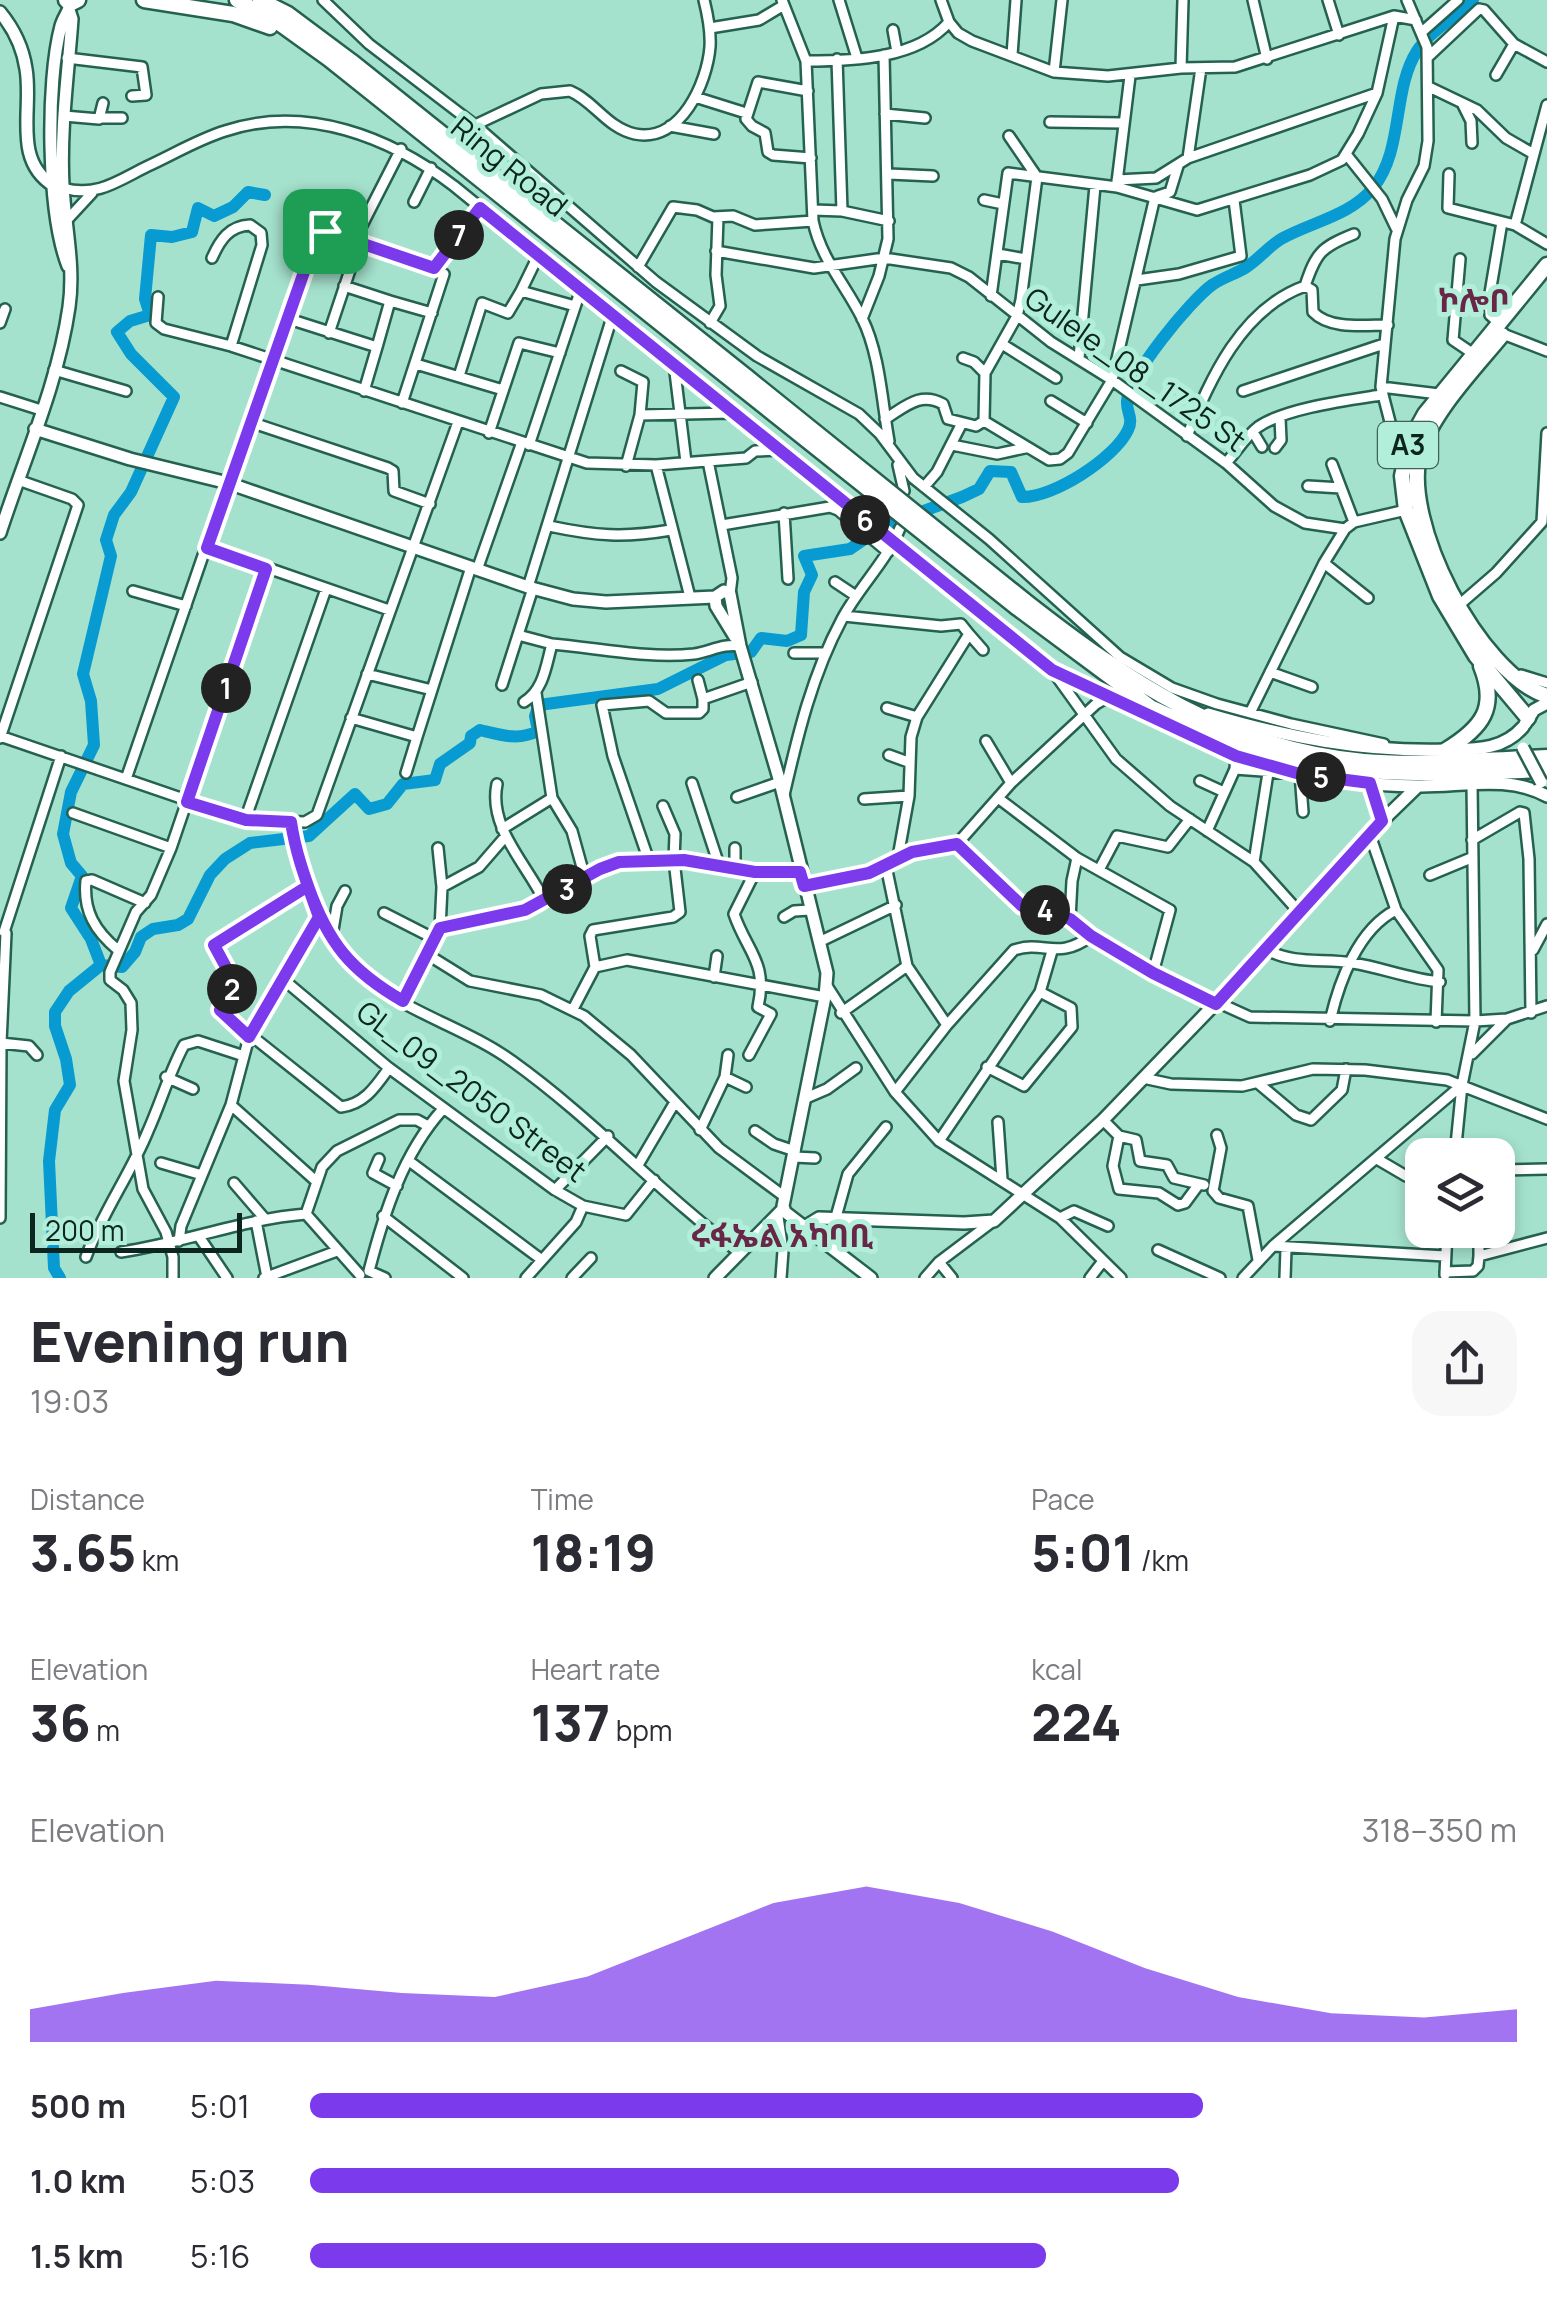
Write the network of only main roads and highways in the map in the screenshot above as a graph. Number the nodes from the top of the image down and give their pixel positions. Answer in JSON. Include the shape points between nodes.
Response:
{"nodes":[{"id":1,"x":144,"y":0,"type":"edge"},
{"id":2,"x":238,"y":0,"type":"edge"},
{"id":3,"x":260,"y":0,"type":"edge"},
{"id":4,"x":273,"y":0,"type":"edge"},
{"id":5,"x":71,"y":3,"type":"edge"},
{"id":6,"x":0,"y":12,"type":"edge"},
{"id":7,"x":288,"y":14,"type":"junction"},
{"id":8,"x":306,"y":44,"type":"junction"},
{"id":9,"x":58,"y":187,"type":"junction"},
{"id":10,"x":1547,"y":265,"type":"edge"},
{"id":11,"x":68,"y":266,"type":"junction"},
{"id":12,"x":1547,"y":280,"type":"edge"},
{"id":13,"x":1501,"y":329,"type":"junction"},
{"id":14,"x":1477,"y":357,"type":"junction"},
{"id":15,"x":744,"y":382,"type":"junction"},
{"id":16,"x":34,"y":429,"type":"junction"},
{"id":17,"x":1410,"y":462,"type":"junction"},
{"id":18,"x":0,"y":532,"type":"edge"},
{"id":19,"x":716,"y":603,"type":"junction"},
{"id":20,"x":741,"y":651,"type":"junction"},
{"id":21,"x":1476,"y":656,"type":"junction"},
{"id":22,"x":1547,"y":699,"type":"edge"},
{"id":23,"x":1154,"y":701,"type":"junction"},
{"id":24,"x":1525,"y":723,"type":"junction"},
{"id":25,"x":1187,"y":732,"type":"joint"},
{"id":26,"x":1446,"y":750,"type":"junction"},
{"id":27,"x":1547,"y":757,"type":"edge"},
{"id":28,"x":1370,"y":783,"type":"junction"},
{"id":29,"x":1545,"y":785,"type":"edge"},
{"id":30,"x":1418,"y":786,"type":"junction"},
{"id":31,"x":1382,"y":821,"type":"junction"},
{"id":32,"x":782,"y":1208,"type":"junction"},
{"id":33,"x":806,"y":1226,"type":"junction"},
{"id":34,"x":716,"y":1278,"type":"edge"},
{"id":35,"x":871,"y":1278,"type":"edge"}],
"edges":[{"from":1,"to":8,"type":"highway","via":[[246,17]]},
{"from":2,"to":8,"type":"highway","name":"Ring Road"},
{"from":3,"to":7,"type":"highway","name":"Ring Road"},
{"from":4,"to":7,"type":"highway"},
{"from":5,"to":9,"type":"main road"},
{"from":5,"to":9,"type":"main road","via":[[56,62]]},
{"from":6,"to":9,"type":"main road","via":[[26,70],[29,154],[38,172]]},
{"from":7,"to":15,"type":"highway","name":"Ring Road"},
{"from":8,"to":15,"type":"highway","name":"Ring Road"},
{"from":9,"to":11,"type":"main road"},
{"from":9,"to":11,"type":"main road","via":[[71,249]]},
{"from":10,"to":13,"type":"highway","number":"A3"},
{"from":11,"to":16,"type":"main road","via":[[70,302]]},
{"from":12,"to":13,"type":"highway","number":"A3"},
{"from":13,"to":14,"type":"highway","number":"A3"},
{"from":14,"to":17,"type":"highway","number":"A3"},
{"from":14,"to":17,"type":"highway","number":"A3","via":[[1417,425]]},
{"from":15,"to":23,"type":"highway","bridge":true,"via":[[1020,604]]},
{"from":16,"to":18,"type":"main road"},
{"from":16,"to":19,"type":"main road","via":[[228,483],[572,599],[690,597]]},
{"from":17,"to":21,"type":"highway","number":"A3","via":[[1402,491],[1406,510],[1440,596]]},
{"from":17,"to":22,"type":"highway","number":"A3","via":[[1418,505],[1479,640]]},
{"from":19,"to":20,"type":"main road"},
{"from":19,"to":20,"type":"main road","via":[[719,592],[731,598]]},
{"from":20,"to":32,"type":"main road","via":[[784,798],[826,992]]},
{"from":21,"to":24,"type":"highway","number":"A3"},
{"from":21,"to":26,"type":"highway","number":"A3","via":[[1487,681],[1487,710]]},
{"from":22,"to":24,"type":"main road"},
{"from":23,"to":25,"type":"highway"},
{"from":23,"to":26,"type":"main road","via":[[1318,742]]},
{"from":23,"to":27,"type":"highway","via":[[1338,758]]},
{"from":23,"to":29,"type":"highway","via":[[1246,747],[1315,764]]},
{"from":24,"to":26,"type":"main road","via":[[1500,746]]},
{"from":24,"to":29,"type":"main road","bridge":true,"via":[[1523,748]]},
{"from":25,"to":28,"type":"main road","via":[[1236,763]]},
{"from":28,"to":30,"type":"main road"},
{"from":28,"to":31,"type":"main road"},
{"from":29,"to":30,"type":"main road"},
{"from":30,"to":31,"type":"main road"},
{"from":31,"to":33,"type":"main road","via":[[1216,1004],[994,1220],[819,1218]]},
{"from":32,"to":33,"type":"main road"},
{"from":32,"to":34,"type":"main road"},
{"from":33,"to":35,"type":"main road"}]}
